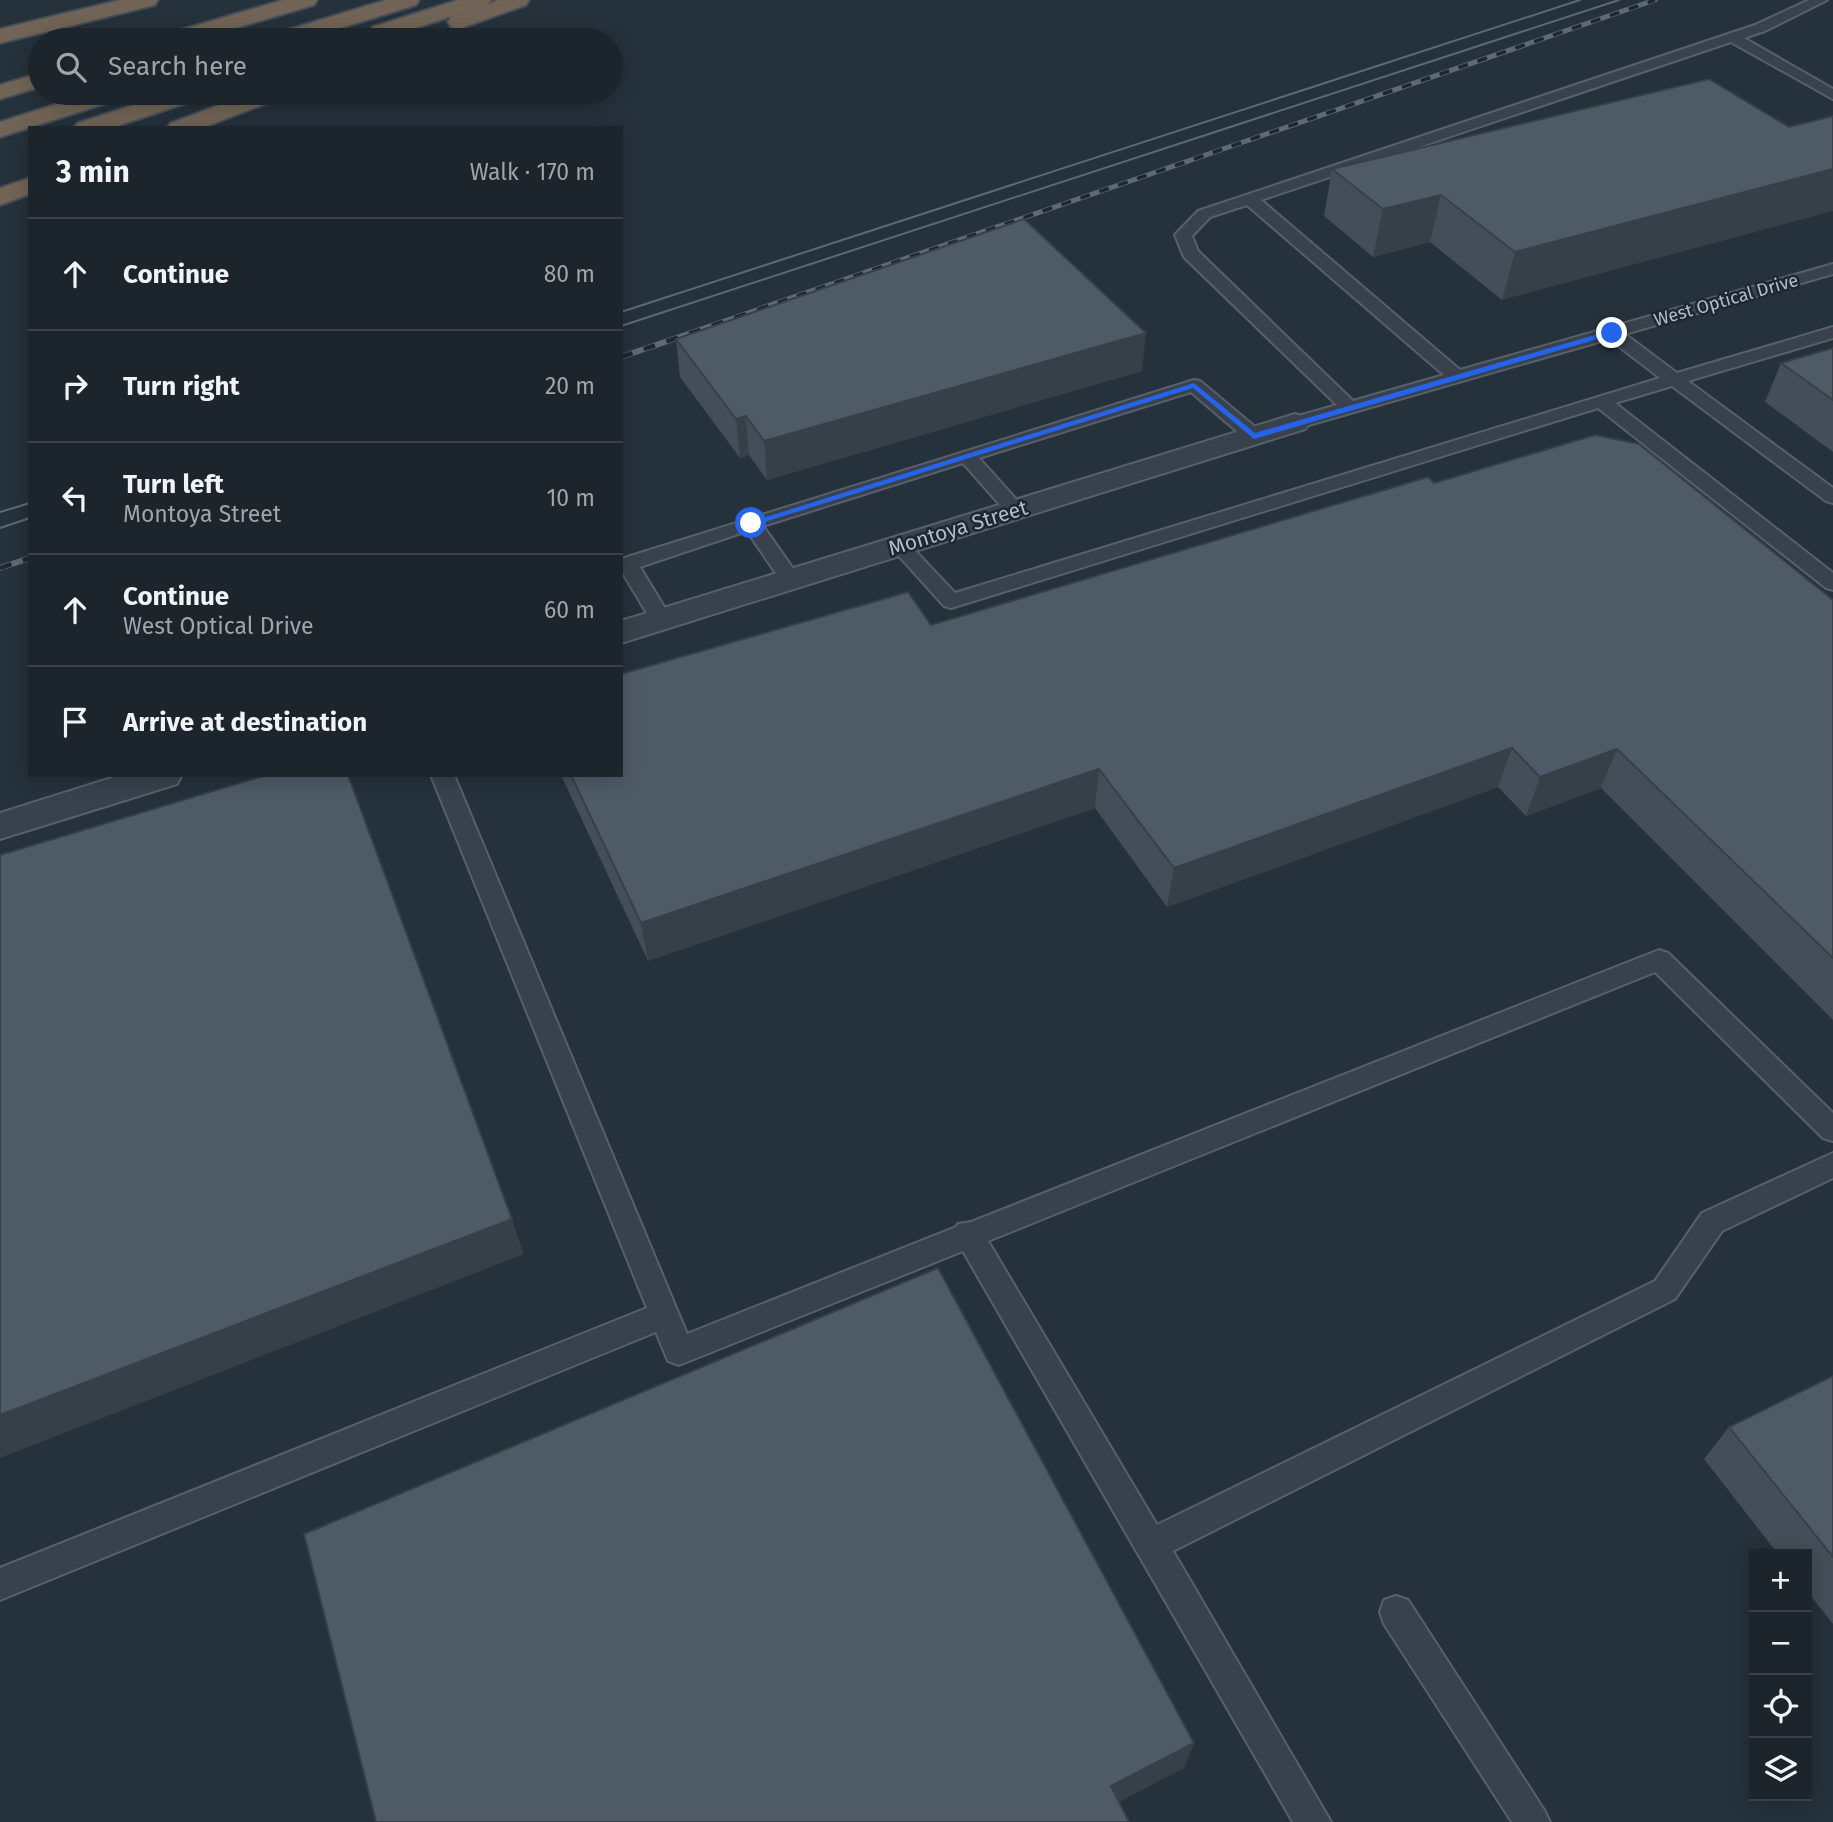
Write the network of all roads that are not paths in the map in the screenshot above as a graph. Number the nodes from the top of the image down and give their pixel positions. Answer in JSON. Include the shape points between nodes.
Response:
{"nodes":[{"id":1,"x":147,"y":0,"type":"edge"},
{"id":2,"x":306,"y":0,"type":"edge"},
{"id":3,"x":369,"y":0,"type":"edge"},
{"id":4,"x":408,"y":0,"type":"edge"},
{"id":5,"x":480,"y":0,"type":"edge"},
{"id":6,"x":517,"y":0,"type":"edge"},
{"id":7,"x":1820,"y":0,"type":"edge"},
{"id":8,"x":33,"y":28,"type":"edge"},
{"id":9,"x":212,"y":28,"type":"edge"},
{"id":10,"x":280,"y":28,"type":"edge"},
{"id":11,"x":318,"y":28,"type":"edge"},
{"id":12,"x":393,"y":28,"type":"edge"},
{"id":13,"x":443,"y":28,"type":"edge"},
{"id":14,"x":28,"y":29,"type":"edge"},
{"id":15,"x":0,"y":36,"type":"edge"},
{"id":16,"x":1732,"y":37,"type":"junction"},
{"id":17,"x":28,"y":84,"type":"edge"},
{"id":18,"x":0,"y":92,"type":"edge"},
{"id":19,"x":1833,"y":95,"type":"edge"},
{"id":20,"x":36,"y":105,"type":"edge"},
{"id":21,"x":78,"y":105,"type":"edge"},
{"id":22,"x":157,"y":105,"type":"edge"},
{"id":23,"x":240,"y":105,"type":"edge"},
{"id":24,"x":0,"y":116,"type":"edge"},
{"id":25,"x":92,"y":126,"type":"edge"},
{"id":26,"x":184,"y":126,"type":"edge"},
{"id":27,"x":0,"y":130,"type":"edge"},
{"id":28,"x":28,"y":187,"type":"edge"},
{"id":29,"x":0,"y":197,"type":"edge"},
{"id":30,"x":1249,"y":198,"type":"junction"},
{"id":31,"x":1833,"y":269,"type":"edge"},
{"id":32,"x":1833,"y":332,"type":"edge"},
{"id":33,"x":1612,"y":333,"type":"junction"},
{"id":34,"x":1457,"y":377,"type":"junction"},
{"id":35,"x":1675,"y":379,"type":"junction"},
{"id":36,"x":1601,"y":401,"type":"junction"},
{"id":37,"x":1350,"y":408,"type":"junction"},
{"id":38,"x":1295,"y":423,"type":"joint"},
{"id":39,"x":1254,"y":436,"type":"junction"},
{"id":40,"x":967,"y":456,"type":"junction"},
{"id":41,"x":1833,"y":497,"type":"edge"},
{"id":42,"x":1015,"y":510,"type":"junction"},
{"id":43,"x":751,"y":523,"type":"junction"},
{"id":44,"x":900,"y":545,"type":"junction"},
{"id":45,"x":791,"y":580,"type":"junction"},
{"id":46,"x":1833,"y":583,"type":"edge"},
{"id":47,"x":662,"y":620,"type":"junction"},
{"id":48,"x":623,"y":631,"type":"edge"},
{"id":49,"x":158,"y":777,"type":"edge"},
{"id":50,"x":443,"y":777,"type":"edge"},
{"id":51,"x":0,"y":827,"type":"edge"},
{"id":52,"x":1833,"y":1130,"type":"edge"},
{"id":53,"x":1833,"y":1165,"type":"edge"},
{"id":54,"x":968,"y":1233,"type":"junction"},
{"id":55,"x":664,"y":1315,"type":"junction"},
{"id":56,"x":1151,"y":1545,"type":"junction"},
{"id":57,"x":0,"y":1584,"type":"edge"},
{"id":58,"x":1396,"y":1612,"type":"dead end"},
{"id":59,"x":1313,"y":1822,"type":"edge"},
{"id":60,"x":1532,"y":1822,"type":"edge"}],
"edges":[{"from":1,"to":8,"type":"highway"},
{"from":2,"to":9,"type":"highway"},
{"from":3,"to":10,"type":"highway"},
{"from":4,"to":11,"type":"highway"},
{"from":5,"to":12,"type":"highway"},
{"from":6,"to":13,"type":"highway"},
{"from":7,"to":16,"type":"lane"},
{"from":14,"to":15,"type":"highway"},
{"from":16,"to":19,"type":"lane"},
{"from":16,"to":30,"type":"lane"},
{"from":17,"to":18,"type":"highway"},
{"from":20,"to":24,"type":"highway"},
{"from":21,"to":27,"type":"highway"},
{"from":22,"to":25,"type":"highway"},
{"from":23,"to":26,"type":"highway"},
{"from":28,"to":29,"type":"highway"},
{"from":30,"to":34,"type":"lane"},
{"from":30,"to":37,"type":"lane","via":[[1204,214],[1183,235],[1189,253]]},
{"from":31,"to":33,"type":"lane","name":"West Optical Drive"},
{"from":32,"to":35,"type":"lane"},
{"from":33,"to":34,"type":"lane","name":"West Optical Drive"},
{"from":33,"to":35,"type":"lane"},
{"from":34,"to":37,"type":"lane","name":"West Optical Drive"},
{"from":35,"to":36,"type":"lane"},
{"from":35,"to":41,"type":"lane"},
{"from":36,"to":44,"type":"lane","via":[[951,601]]},
{"from":36,"to":46,"type":"lane"},
{"from":37,"to":38,"type":"lane","name":"West Optical Drive"},
{"from":38,"to":39,"type":"street","name":"Montoya Street"},
{"from":39,"to":40,"type":"lane","via":[[1194,385]]},
{"from":39,"to":42,"type":"street","name":"Montoya Street"},
{"from":40,"to":42,"type":"lane"},
{"from":40,"to":43,"type":"lane"},
{"from":42,"to":44,"type":"street","name":"Montoya Street"},
{"from":43,"to":45,"type":"lane"},
{"from":43,"to":47,"type":"lane","via":[[628,564]]},
{"from":44,"to":45,"type":"street","name":"Montoya Street"},
{"from":45,"to":47,"type":"street","name":"Montoya Street"},
{"from":47,"to":48,"type":"street","name":"Montoya Street"},
{"from":49,"to":51,"type":"street"},
{"from":50,"to":55,"type":"lane"},
{"from":52,"to":54,"type":"lane","via":[[1659,960]]},
{"from":53,"to":56,"type":"lane","via":[[1712,1222],[1665,1290]]},
{"from":54,"to":55,"type":"lane","via":[[679,1351]]},
{"from":54,"to":56,"type":"lane"},
{"from":55,"to":57,"type":"lane"},
{"from":56,"to":59,"type":"lane"},
{"from":58,"to":60,"type":"lane"}]}
